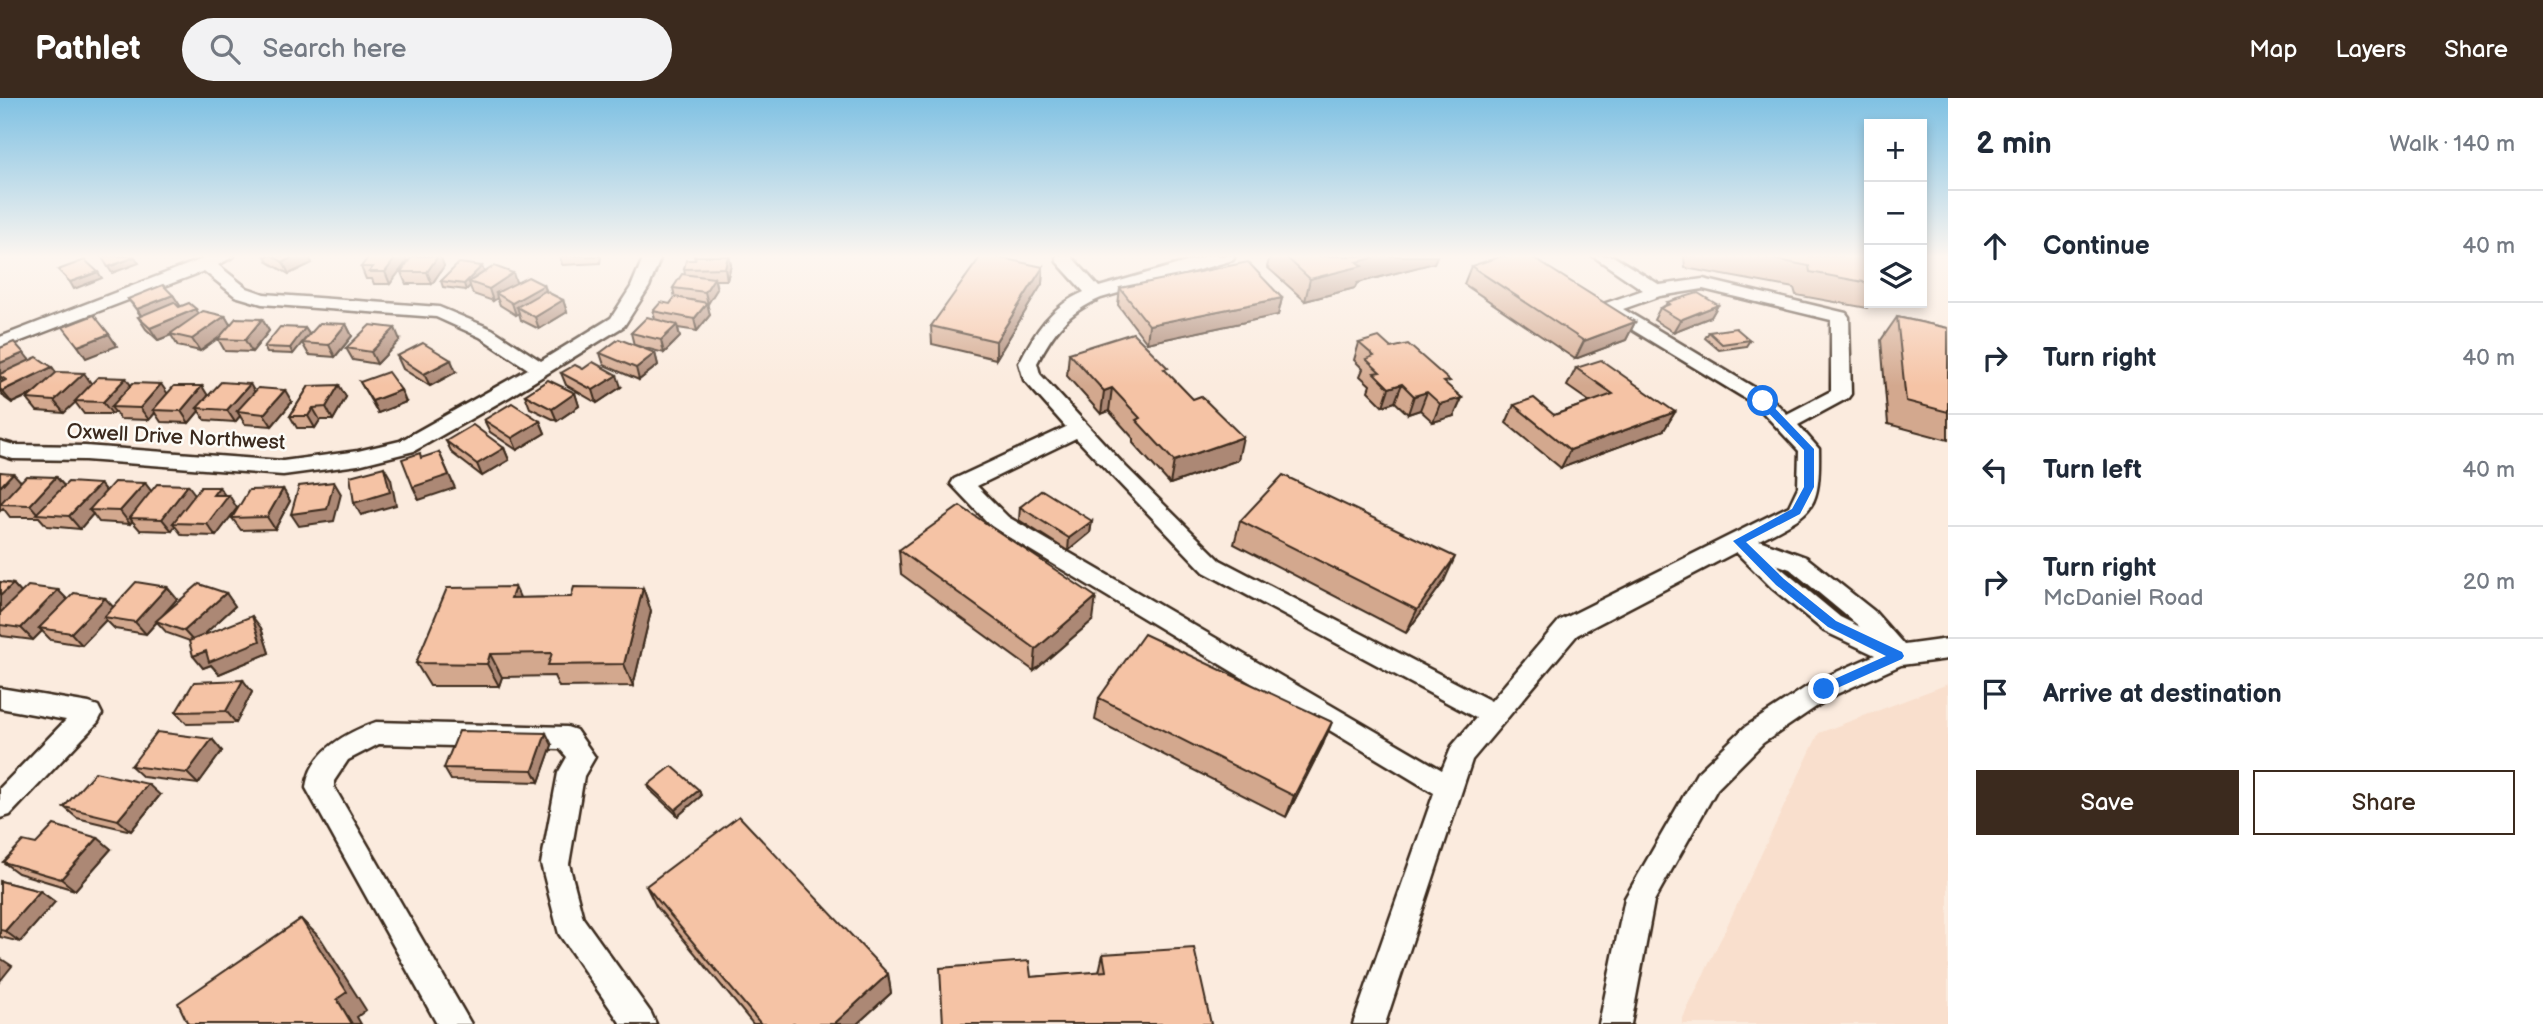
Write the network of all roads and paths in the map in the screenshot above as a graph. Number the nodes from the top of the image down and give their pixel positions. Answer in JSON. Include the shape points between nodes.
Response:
{"nodes":[{"id":1,"x":114,"y":299,"type":"edge"},
{"id":2,"x":265,"y":299,"type":"edge"},
{"id":3,"x":632,"y":299,"type":"edge"},
{"id":4,"x":1083,"y":299,"type":"edge"},
{"id":5,"x":1595,"y":299,"type":"edge"},
{"id":6,"x":1634,"y":299,"type":"edge"},
{"id":7,"x":1766,"y":299,"type":"edge"},
{"id":8,"x":1609,"y":308,"type":"junction"},
{"id":9,"x":0,"y":343,"type":"edge"},
{"id":10,"x":541,"y":369,"type":"junction"},
{"id":11,"x":1785,"y":424,"type":"junction"},
{"id":12,"x":1078,"y":429,"type":"junction"},
{"id":13,"x":0,"y":448,"type":"edge"},
{"id":14,"x":1738,"y":541,"type":"junction"},
{"id":15,"x":1948,"y":649,"type":"edge"},
{"id":16,"x":1898,"y":656,"type":"junction"},
{"id":17,"x":0,"y":698,"type":"edge"},
{"id":18,"x":1494,"y":715,"type":"junction"},
{"id":19,"x":1450,"y":788,"type":"junction"},
{"id":20,"x":0,"y":806,"type":"edge"},
{"id":21,"x":455,"y":1024,"type":"edge"},
{"id":22,"x":640,"y":1024,"type":"edge"},
{"id":23,"x":1369,"y":1024,"type":"edge"},
{"id":24,"x":1615,"y":1024,"type":"edge"}],
"edges":[{"from":1,"to":9,"type":"street"},
{"from":2,"to":10,"type":"street","via":[[439,312],[485,333]]},
{"from":3,"to":10,"type":"street","name":"Oxwell Drive Northwest","via":[[618,322]]},
{"from":4,"to":12,"type":"street","via":[[1045,330],[1028,363],[1031,376]]},
{"from":5,"to":8,"type":"street"},
{"from":6,"to":8,"type":"street"},
{"from":7,"to":11,"type":"street","via":[[1840,317],[1841,394]]},
{"from":8,"to":11,"type":"street","via":[[1763,401]]},
{"from":10,"to":13,"type":"street","name":"Oxwell Drive Northwest","via":[[407,446],[358,458],[282,468]]},
{"from":11,"to":14,"type":"street","via":[[1809,449],[1809,487],[1797,511]]},
{"from":12,"to":18,"type":"street","via":[[1212,566]]},
{"from":12,"to":19,"type":"street","via":[[962,484],[1000,522]]},
{"from":14,"to":16,"type":"street","via":[[1832,624]]},
{"from":14,"to":18,"type":"street","via":[[1568,628]]},
{"from":15,"to":16,"type":"street"},
{"from":16,"to":24,"type":"street","via":[[1824,689],[1765,727],[1707,781],[1640,898]]},
{"from":17,"to":20,"type":"street","via":[[89,714]]},
{"from":18,"to":19,"type":"street","via":[[1461,754]]},
{"from":19,"to":23,"type":"street"},
{"from":21,"to":22,"type":"street","via":[[320,788],[321,778],[339,752],[376,733],[567,738],[582,757],[571,773],[555,864],[570,924]]}]}
